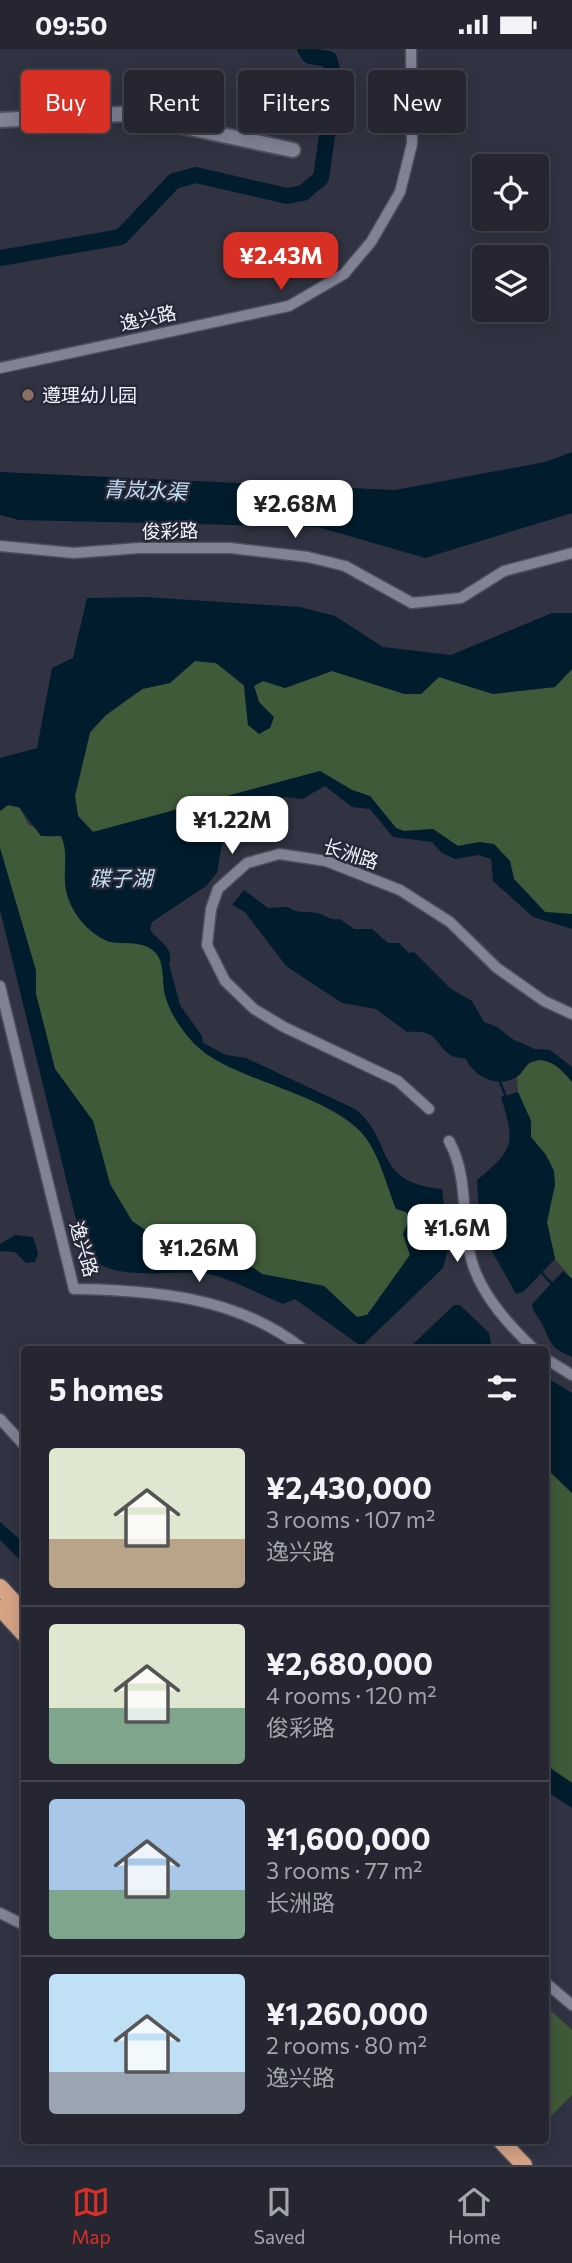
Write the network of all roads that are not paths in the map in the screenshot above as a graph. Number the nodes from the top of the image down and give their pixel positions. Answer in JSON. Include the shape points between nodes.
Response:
{"nodes":[{"id":1,"x":411,"y":49,"type":"edge"},
{"id":2,"x":0,"y":120,"type":"edge"},
{"id":3,"x":293,"y":150,"type":"dead end"},
{"id":4,"x":0,"y":368,"type":"edge"},
{"id":5,"x":0,"y":546,"type":"edge"},
{"id":6,"x":572,"y":552,"type":"edge"},
{"id":7,"x":0,"y":986,"type":"edge"},
{"id":8,"x":572,"y":1014,"type":"edge"},
{"id":9,"x":429,"y":1109,"type":"dead end"},
{"id":10,"x":449,"y":1141,"type":"dead end"},
{"id":11,"x":299,"y":1346,"type":"edge"},
{"id":12,"x":531,"y":1346,"type":"edge"},
{"id":13,"x":549,"y":1361,"type":"edge"},
{"id":14,"x":572,"y":1375,"type":"edge"},
{"id":15,"x":0,"y":1419,"type":"edge"},
{"id":16,"x":21,"y":1430,"type":"edge"},
{"id":17,"x":14,"y":1433,"type":"junction"},
{"id":18,"x":21,"y":1441,"type":"edge"},
{"id":19,"x":0,"y":1587,"type":"edge"},
{"id":20,"x":0,"y":1608,"type":"edge"},
{"id":21,"x":21,"y":1610,"type":"edge"},
{"id":22,"x":21,"y":1631,"type":"edge"},
{"id":23,"x":0,"y":1913,"type":"edge"},
{"id":24,"x":21,"y":1924,"type":"edge"},
{"id":25,"x":549,"y":1986,"type":"edge"},
{"id":26,"x":572,"y":2005,"type":"edge"},
{"id":27,"x":504,"y":2144,"type":"edge"},
{"id":28,"x":519,"y":2144,"type":"edge"},
{"id":29,"x":524,"y":2165,"type":"edge"},
{"id":30,"x":538,"y":2165,"type":"edge"}],
"edges":[{"from":1,"to":4,"type":"street","name":"逸兴路","via":[[412,144],[401,192],[371,242],[344,274],[289,306]]},
{"from":2,"to":3,"type":"main road","via":[[123,114]]},
{"from":5,"to":6,"type":"street","name":"俊彩路","via":[[75,553],[230,548],[308,557],[345,566],[412,603],[461,597],[503,571]]},
{"from":7,"to":11,"type":"street","name":"逸兴路","via":[[74,1289],[184,1295],[227,1309]]},
{"from":8,"to":9,"type":"street","name":"长洲路","via":[[544,1001],[497,968],[450,922],[400,890],[326,861],[279,854],[247,863],[218,890],[211,909],[207,945],[225,981],[254,1009],[398,1081]]},
{"from":10,"to":12,"type":"street","via":[[464,1190],[472,1263],[505,1320]]},
{"from":13,"to":14,"type":"street"},
{"from":15,"to":17,"type":"street"},
{"from":16,"to":17,"type":"street"},
{"from":17,"to":18,"type":"street"},
{"from":19,"to":21,"type":"highway"},
{"from":20,"to":22,"type":"highway"},
{"from":23,"to":24,"type":"street"},
{"from":25,"to":26,"type":"street"},
{"from":27,"to":29,"type":"highway"},
{"from":28,"to":30,"type":"highway"}]}
